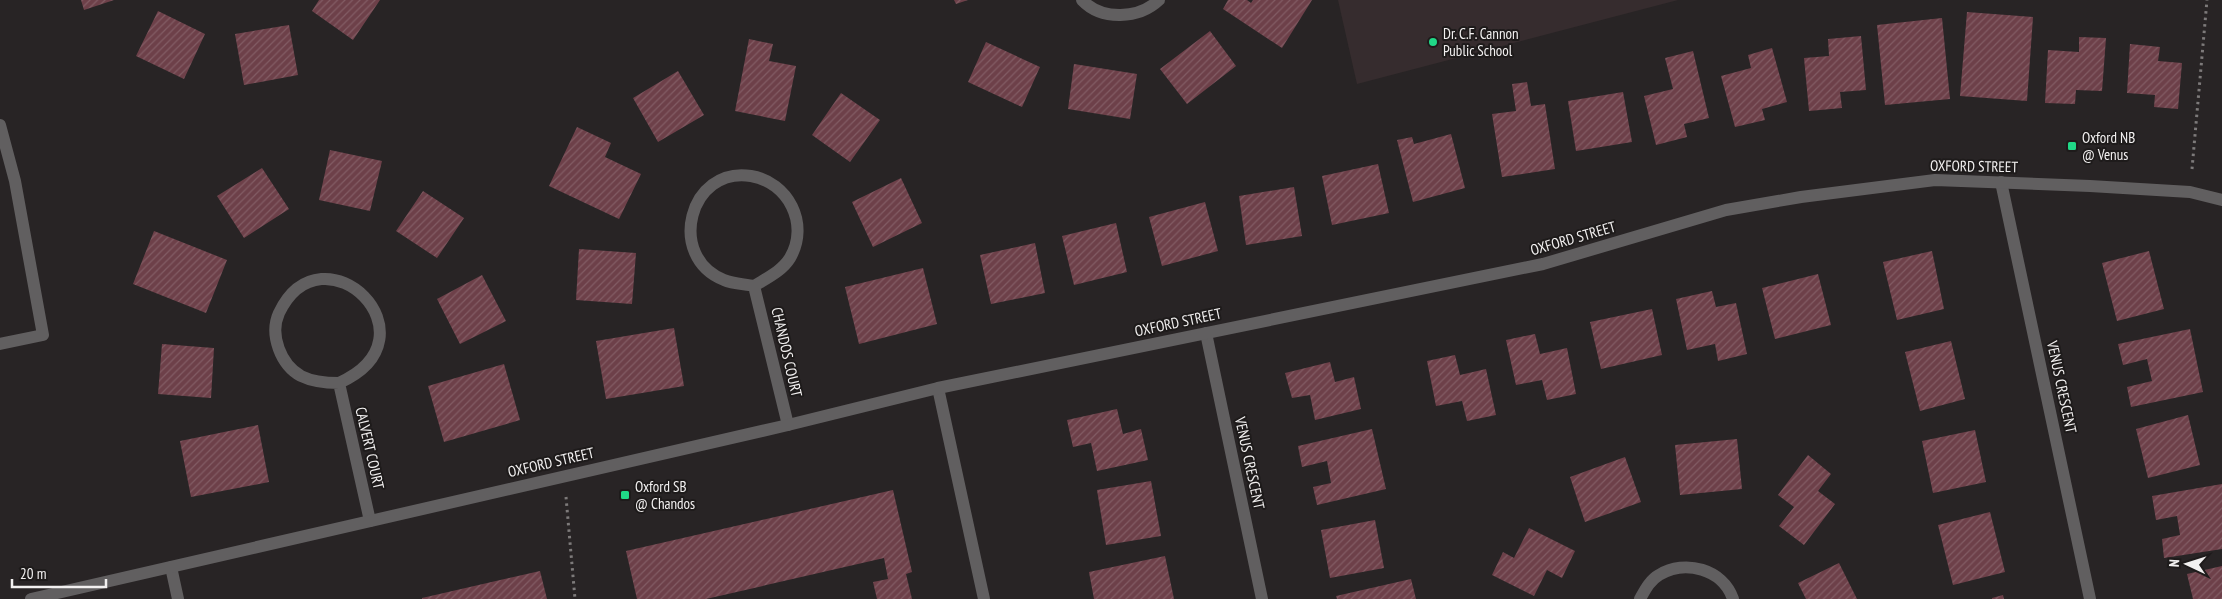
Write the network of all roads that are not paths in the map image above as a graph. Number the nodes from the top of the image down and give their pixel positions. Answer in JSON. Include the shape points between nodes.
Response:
{"nodes":[{"id":1,"x":1082,"y":0,"type":"edge"},
{"id":2,"x":1159,"y":0,"type":"edge"},
{"id":3,"x":0,"y":125,"type":"edge"},
{"id":4,"x":2001,"y":182,"type":"junction"},
{"id":5,"x":2222,"y":200,"type":"edge"},
{"id":6,"x":754,"y":286,"type":"junction"},
{"id":7,"x":1206,"y":333,"type":"junction"},
{"id":8,"x":0,"y":344,"type":"edge"},
{"id":9,"x":338,"y":383,"type":"junction"},
{"id":10,"x":938,"y":388,"type":"junction"},
{"id":11,"x":788,"y":425,"type":"junction"},
{"id":12,"x":370,"y":520,"type":"junction"},
{"id":13,"x":171,"y":567,"type":"junction"},
{"id":14,"x":31,"y":599,"type":"edge"},
{"id":15,"x":178,"y":599,"type":"edge"},
{"id":16,"x":984,"y":599,"type":"edge"},
{"id":17,"x":1262,"y":599,"type":"edge"},
{"id":18,"x":1640,"y":599,"type":"edge"},
{"id":19,"x":1733,"y":599,"type":"edge"},
{"id":20,"x":2090,"y":599,"type":"edge"}],
"edges":[{"from":1,"to":2,"type":"street","via":[[1107,15],[1124,15],[1152,7]]},
{"from":3,"to":8,"type":"street","via":[[15,181],[43,335]]},
{"from":4,"to":5,"type":"street","name":"OXFORD STREET","via":[[2190,192]]},
{"from":4,"to":7,"type":"street","name":"OXFORD STREET","via":[[1935,180],[1726,210],[1543,264]]},
{"from":4,"to":20,"type":"street","name":"VENUS CRESCENT"},
{"from":6,"to":6,"type":"street","via":[[725,281],[709,271],[691,242],[694,208],[703,194],[733,176],[750,176],[774,185],[792,205],[798,222],[797,241],[790,258],[777,272]]},
{"from":6,"to":11,"type":"street","name":"CHANDOS COURT"},
{"from":7,"to":10,"type":"street","name":"OXFORD STREET"},
{"from":7,"to":17,"type":"street","name":"VENUS CRESCENT"},
{"from":9,"to":9,"type":"street","via":[[317,382],[300,376],[279,350],[277,317],[284,302],[310,282],[327,279],[344,282],[370,301],[378,318],[375,352],[365,367]]},
{"from":9,"to":12,"type":"street","name":"CALVERT COURT"},
{"from":10,"to":11,"type":"street","name":"OXFORD STREET"},
{"from":10,"to":16,"type":"street"},
{"from":11,"to":12,"type":"street","name":"OXFORD STREET"},
{"from":12,"to":13,"type":"street","name":"OXFORD STREET"},
{"from":13,"to":14,"type":"street","name":"OXFORD STREET"},
{"from":13,"to":15,"type":"street"},
{"from":18,"to":19,"type":"street","via":[[1658,575],[1674,568],[1691,567],[1707,571],[1722,581]]}]}
